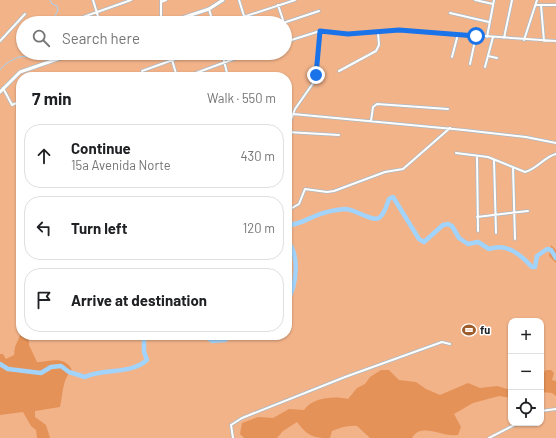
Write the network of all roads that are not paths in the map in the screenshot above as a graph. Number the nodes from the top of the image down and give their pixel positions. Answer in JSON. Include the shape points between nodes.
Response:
{"nodes":[{"id":1,"x":93,"y":0,"type":"edge"},
{"id":2,"x":132,"y":0,"type":"edge"},
{"id":3,"x":166,"y":0,"type":"edge"},
{"id":4,"x":222,"y":0,"type":"edge"},
{"id":5,"x":239,"y":0,"type":"edge"},
{"id":6,"x":295,"y":0,"type":"edge"},
{"id":7,"x":474,"y":0,"type":"edge"},
{"id":8,"x":494,"y":0,"type":"edge"},
{"id":9,"x":512,"y":0,"type":"edge"},
{"id":10,"x":537,"y":0,"type":"edge"},
{"id":11,"x":161,"y":1,"type":"edge"},
{"id":12,"x":493,"y":4,"type":"junction"},
{"id":13,"x":278,"y":5,"type":"junction"},
{"id":14,"x":536,"y":5,"type":"junction"},
{"id":15,"x":541,"y":5,"type":"junction"},
{"id":16,"x":556,"y":5,"type":"edge"},
{"id":17,"x":209,"y":10,"type":"junction"},
{"id":18,"x":320,"y":11,"type":"dead end"},
{"id":19,"x":96,"y":12,"type":"junction"},
{"id":20,"x":450,"y":13,"type":"dead end"},
{"id":21,"x":85,"y":16,"type":"edge"},
{"id":22,"x":97,"y":16,"type":"edge"},
{"id":23,"x":160,"y":16,"type":"edge"},
{"id":24,"x":190,"y":16,"type":"edge"},
{"id":25,"x":211,"y":16,"type":"edge"},
{"id":26,"x":244,"y":16,"type":"joint"},
{"id":27,"x":282,"y":16,"type":"edge"},
{"id":28,"x":292,"y":20,"type":"edge"},
{"id":29,"x":490,"y":22,"type":"junction"},
{"id":30,"x":16,"y":23,"type":"edge"},
{"id":31,"x":320,"y":31,"type":"junction"},
{"id":32,"x":378,"y":32,"type":"junction"},
{"id":33,"x":458,"y":34,"type":"junction"},
{"id":34,"x":476,"y":36,"type":"junction"},
{"id":35,"x":487,"y":36,"type":"junction"},
{"id":36,"x":493,"y":37,"type":"junction"},
{"id":37,"x":504,"y":38,"type":"junction"},
{"id":38,"x":292,"y":39,"type":"edge"},
{"id":39,"x":524,"y":40,"type":"junction"},
{"id":40,"x":544,"y":41,"type":"junction"},
{"id":41,"x":556,"y":41,"type":"edge"},
{"id":42,"x":0,"y":42,"type":"edge"},
{"id":43,"x":488,"y":56,"type":"junction"},
{"id":44,"x":452,"y":57,"type":"dead end"},
{"id":45,"x":497,"y":58,"type":"dead end"},
{"id":46,"x":55,"y":60,"type":"edge"},
{"id":47,"x":172,"y":60,"type":"joint"},
{"id":48,"x":227,"y":60,"type":"edge"},
{"id":49,"x":224,"y":61,"type":"junction"},
{"id":50,"x":470,"y":64,"type":"dead end"},
{"id":51,"x":485,"y":67,"type":"dead end"},
{"id":52,"x":142,"y":71,"type":"dead end"},
{"id":53,"x":339,"y":71,"type":"dead end"},
{"id":54,"x":20,"y":72,"type":"edge"},
{"id":55,"x":176,"y":72,"type":"edge"},
{"id":56,"x":197,"y":72,"type":"edge"},
{"id":57,"x":227,"y":72,"type":"edge"},
{"id":58,"x":16,"y":76,"type":"edge"},
{"id":59,"x":3,"y":88,"type":"junction"},
{"id":60,"x":0,"y":92,"type":"edge"},
{"id":61,"x":16,"y":103,"type":"edge"},
{"id":62,"x":448,"y":109,"type":"dead end"},
{"id":63,"x":293,"y":114,"type":"junction"},
{"id":64,"x":292,"y":117,"type":"edge"},
{"id":65,"x":371,"y":121,"type":"junction"},
{"id":66,"x":450,"y":128,"type":"junction"},
{"id":67,"x":292,"y":131,"type":"edge"},
{"id":68,"x":339,"y":135,"type":"dead end"},
{"id":69,"x":556,"y":143,"type":"edge"},
{"id":70,"x":456,"y":153,"type":"dead end"},
{"id":71,"x":556,"y":154,"type":"edge"},
{"id":72,"x":477,"y":156,"type":"junction"},
{"id":73,"x":494,"y":159,"type":"junction"},
{"id":74,"x":513,"y":168,"type":"junction"},
{"id":75,"x":292,"y":208,"type":"edge"},
{"id":76,"x":528,"y":211,"type":"dead end"},
{"id":77,"x":514,"y":212,"type":"junction"},
{"id":78,"x":496,"y":214,"type":"junction"},
{"id":79,"x":478,"y":217,"type":"junction"},
{"id":80,"x":478,"y":231,"type":"dead end"},
{"id":81,"x":496,"y":232,"type":"dead end"},
{"id":82,"x":515,"y":239,"type":"dead end"},
{"id":83,"x":450,"y":344,"type":"dead end"},
{"id":84,"x":556,"y":410,"type":"edge"},
{"id":85,"x":544,"y":411,"type":"edge"},
{"id":86,"x":512,"y":426,"type":"edge"},
{"id":87,"x":233,"y":438,"type":"edge"},
{"id":88,"x":489,"y":438,"type":"edge"}],
"edges":[{"from":1,"to":19,"type":"street"},
{"from":2,"to":19,"type":"street"},
{"from":3,"to":11,"type":"street"},
{"from":4,"to":17,"type":"main road"},
{"from":5,"to":26,"type":"street"},
{"from":6,"to":13,"type":"street"},
{"from":7,"to":12,"type":"street"},
{"from":8,"to":12,"type":"street"},
{"from":9,"to":37,"type":"street"},
{"from":10,"to":14,"type":"street"},
{"from":11,"to":23,"type":"street"},
{"from":12,"to":29,"type":"street"},
{"from":13,"to":26,"type":"street"},
{"from":13,"to":27,"type":"street"},
{"from":14,"to":15,"type":"street"},
{"from":14,"to":39,"type":"street"},
{"from":15,"to":16,"type":"street"},
{"from":15,"to":40,"type":"street"},
{"from":17,"to":24,"type":"main road"},
{"from":17,"to":25,"type":"street"},
{"from":18,"to":28,"type":"street"},
{"from":19,"to":21,"type":"street"},
{"from":19,"to":22,"type":"street"},
{"from":20,"to":29,"type":"street"},
{"from":29,"to":35,"type":"street"},
{"from":30,"to":42,"type":"street"},
{"from":31,"to":32,"type":"street","via":[[348,34]]},
{"from":31,"to":38,"type":"street"},
{"from":31,"to":63,"type":"street","via":[[316,79]]},
{"from":32,"to":33,"type":"street","via":[[399,30]]},
{"from":32,"to":53,"type":"street","via":[[379,45],[376,51]]},
{"from":33,"to":34,"type":"street"},
{"from":33,"to":44,"type":"street"},
{"from":34,"to":35,"type":"street"},
{"from":34,"to":50,"type":"street"},
{"from":35,"to":36,"type":"street"},
{"from":36,"to":37,"type":"street"},
{"from":36,"to":43,"type":"street"},
{"from":37,"to":39,"type":"street"},
{"from":39,"to":40,"type":"street"},
{"from":40,"to":41,"type":"street"},
{"from":43,"to":45,"type":"street"},
{"from":43,"to":51,"type":"street"},
{"from":46,"to":54,"type":"main road"},
{"from":47,"to":52,"type":"street"},
{"from":47,"to":55,"type":"street"},
{"from":48,"to":49,"type":"street"},
{"from":49,"to":56,"type":"street"},
{"from":49,"to":57,"type":"street"},
{"from":58,"to":59,"type":"main road"},
{"from":59,"to":60,"type":"main road"},
{"from":59,"to":61,"type":"street","via":[[12,105]]},
{"from":62,"to":65,"type":"street","via":[[377,104],[373,107]]},
{"from":63,"to":64,"type":"street"},
{"from":63,"to":65,"type":"street"},
{"from":65,"to":66,"type":"street"},
{"from":66,"to":69,"type":"street"},
{"from":66,"to":75,"type":"street","via":[[404,169],[385,172],[334,191],[305,189],[300,204]]},
{"from":67,"to":68,"type":"street"},
{"from":70,"to":72,"type":"street"},
{"from":71,"to":74,"type":"street","via":[[530,170],[520,171]]},
{"from":72,"to":73,"type":"street"},
{"from":72,"to":79,"type":"street"},
{"from":73,"to":74,"type":"street"},
{"from":73,"to":78,"type":"street"},
{"from":74,"to":77,"type":"street"},
{"from":76,"to":77,"type":"street"},
{"from":77,"to":78,"type":"street"},
{"from":77,"to":82,"type":"street"},
{"from":78,"to":79,"type":"street"},
{"from":78,"to":81,"type":"street"},
{"from":79,"to":80,"type":"street"},
{"from":83,"to":87,"type":"street","via":[[442,342],[351,374],[242,418],[231,425]]},
{"from":84,"to":85,"type":"street"},
{"from":86,"to":88,"type":"street"}]}
